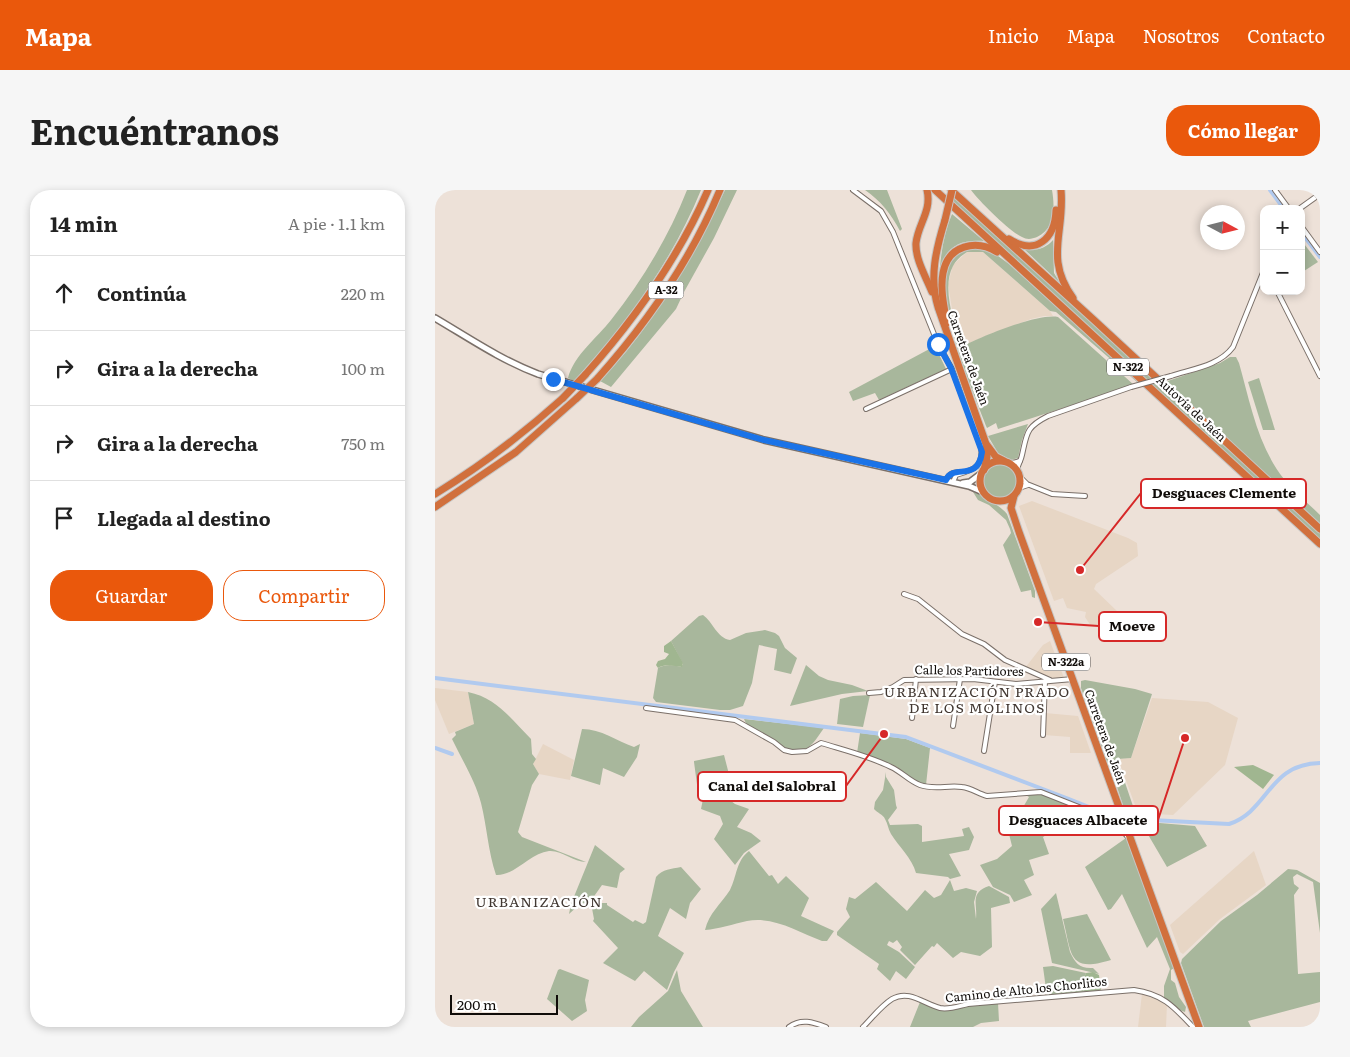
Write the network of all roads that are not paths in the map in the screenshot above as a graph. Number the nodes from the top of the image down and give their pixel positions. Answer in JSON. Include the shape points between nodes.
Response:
{"nodes":[{"id":1,"x":708,"y":190,"type":"edge"},
{"id":2,"x":720,"y":190,"type":"edge"},
{"id":3,"x":853,"y":190,"type":"edge"},
{"id":4,"x":927,"y":190,"type":"edge"},
{"id":5,"x":935,"y":190,"type":"edge"},
{"id":6,"x":951,"y":190,"type":"edge"},
{"id":7,"x":1056,"y":190,"type":"edge"},
{"id":8,"x":1061,"y":190,"type":"edge"},
{"id":9,"x":1275,"y":190,"type":"edge"},
{"id":10,"x":1320,"y":194,"type":"edge"},
{"id":11,"x":1286,"y":205,"type":"edge"},
{"id":12,"x":1305,"y":205,"type":"edge"},
{"id":13,"x":986,"y":222,"type":"junction"},
{"id":14,"x":1305,"y":231,"type":"edge"},
{"id":15,"x":1320,"y":252,"type":"edge"},
{"id":16,"x":1011,"y":260,"type":"junction"},
{"id":17,"x":1260,"y":280,"type":"edge"},
{"id":18,"x":1279,"y":295,"type":"edge"},
{"id":19,"x":938,"y":307,"type":"junction"},
{"id":20,"x":435,"y":318,"type":"edge"},
{"id":21,"x":1094,"y":320,"type":"junction"},
{"id":22,"x":954,"y":353,"type":"junction"},
{"id":23,"x":951,"y":368,"type":"junction"},
{"id":24,"x":1320,"y":376,"type":"edge"},
{"id":25,"x":865,"y":410,"type":"dead end"},
{"id":26,"x":986,"y":444,"type":"junction"},
{"id":27,"x":1020,"y":461,"type":"junction"},
{"id":28,"x":1008,"y":463,"type":"junction"},
{"id":29,"x":983,"y":471,"type":"junction"},
{"id":30,"x":965,"y":473,"type":"junction"},
{"id":31,"x":1018,"y":473,"type":"junction"},
{"id":32,"x":946,"y":480,"type":"junction"},
{"id":33,"x":955,"y":482,"type":"junction"},
{"id":34,"x":1030,"y":485,"type":"junction"},
{"id":35,"x":1019,"y":488,"type":"junction"},
{"id":36,"x":983,"y":492,"type":"junction"},
{"id":37,"x":435,"y":494,"type":"edge"},
{"id":38,"x":1014,"y":496,"type":"junction"},
{"id":39,"x":1085,"y":496,"type":"dead end"},
{"id":40,"x":995,"y":501,"type":"junction"},
{"id":41,"x":435,"y":507,"type":"edge"},
{"id":42,"x":1012,"y":511,"type":"junction"},
{"id":43,"x":1320,"y":530,"type":"edge"},
{"id":44,"x":1320,"y":544,"type":"edge"},
{"id":45,"x":904,"y":594,"type":"dead end"},
{"id":46,"x":916,"y":679,"type":"junction"},
{"id":47,"x":960,"y":679,"type":"junction"},
{"id":48,"x":1073,"y":679,"type":"junction"},
{"id":49,"x":1052,"y":680,"type":"junction"},
{"id":50,"x":1045,"y":681,"type":"junction"},
{"id":51,"x":995,"y":682,"type":"junction"},
{"id":52,"x":869,"y":693,"type":"dead end"},
{"id":53,"x":646,"y":708,"type":"dead end"},
{"id":54,"x":912,"y":718,"type":"dead end"},
{"id":55,"x":953,"y":726,"type":"dead end"},
{"id":56,"x":1043,"y":735,"type":"dead end"},
{"id":57,"x":984,"y":751,"type":"dead end"},
{"id":58,"x":1130,"y":838,"type":"junction"},
{"id":59,"x":789,"y":1027,"type":"edge"},
{"id":60,"x":826,"y":1027,"type":"edge"},
{"id":61,"x":863,"y":1027,"type":"edge"},
{"id":62,"x":1193,"y":1027,"type":"edge"},
{"id":63,"x":1199,"y":1027,"type":"edge"}],
"edges":[{"from":1,"to":37,"type":"highway","number":"A-32","bridge":true,"via":[[665,272],[611,347],[585,376],[501,450]]},
{"from":2,"to":41,"type":"highway","number":"A-32","bridge":true,"via":[[695,242],[665,291],[597,379],[516,452]]},
{"from":3,"to":23,"type":"street","via":[[888,221]]},
{"from":4,"to":19,"type":"highway","via":[[929,207],[916,247]]},
{"from":5,"to":16,"type":"highway","name":"Autovía de Jaén","number":"N-322"},
{"from":6,"to":13,"type":"highway","name":"Autovía de Jaén","number":"N-322"},
{"from":6,"to":19,"type":"highway","bridge":true,"via":[[934,269],[933,289]]},
{"from":7,"to":13,"type":"highway","via":[[1053,229],[1040,243],[1029,246],[1017,244]]},
{"from":8,"to":21,"type":"highway","via":[[1058,267],[1068,290]]},
{"from":9,"to":11,"type":"street"},
{"from":10,"to":12,"type":"street"},
{"from":13,"to":21,"type":"highway","name":"Autovía de Jaén","number":"N-322"},
{"from":14,"to":15,"type":"street"},
{"from":16,"to":22,"type":"highway","via":[[990,248],[971,244],[956,251],[946,262],[942,278],[943,301]]},
{"from":16,"to":44,"type":"highway","name":"Autovía de Jaén","number":"N-322"},
{"from":17,"to":27,"type":"street","bridge":true,"via":[[1233,348],[1227,355],[1215,362],[1038,421],[1024,440]]},
{"from":18,"to":24,"type":"street"},
{"from":19,"to":22,"type":"highway","name":"Carretera de Jaén"},
{"from":20,"to":32,"type":"street","via":[[514,365],[545,376],[764,440]]},
{"from":21,"to":43,"type":"highway","name":"Autovía de Jaén","number":"N-322"},
{"from":22,"to":26,"type":"highway","name":"Carretera de Jaén"},
{"from":23,"to":25,"type":"street"},
{"from":23,"to":30,"type":"street","via":[[982,452],[978,465]]},
{"from":26,"to":28,"type":"highway","name":"Carretera de Jaén","via":[[996,457]]},
{"from":26,"to":29,"type":"highway","name":"Carretera de Jaén"},
{"from":27,"to":28,"type":"street"},
{"from":27,"to":31,"type":"street"},
{"from":28,"to":29,"type":"highway","via":[[992,463]]},
{"from":28,"to":31,"type":"highway"},
{"from":29,"to":33,"type":"street","via":[[970,482]]},
{"from":29,"to":36,"type":"highway","via":[[980,480]]},
{"from":30,"to":32,"type":"street","via":[[951,474]]},
{"from":30,"to":33,"type":"street","via":[[956,475]]},
{"from":31,"to":34,"type":"street"},
{"from":31,"to":35,"type":"highway"},
{"from":32,"to":33,"type":"street"},
{"from":33,"to":36,"type":"street"},
{"from":34,"to":35,"type":"street"},
{"from":34,"to":39,"type":"street","via":[[1052,494]]},
{"from":35,"to":38,"type":"highway","number":"N-322a"},
{"from":36,"to":40,"type":"highway"},
{"from":38,"to":40,"type":"highway"},
{"from":38,"to":42,"type":"highway","name":"Carretera de Jaén","number":"N-322a"},
{"from":40,"to":42,"type":"highway"},
{"from":42,"to":48,"type":"highway","name":"Carretera de Jaén","number":"N-322a"},
{"from":45,"to":49,"type":"street","via":[[918,599],[962,634],[984,644],[1005,660]]},
{"from":46,"to":47,"type":"street","name":"Calle los Partidores"},
{"from":46,"to":52,"type":"street","name":"Calle los Partidores"},
{"from":46,"to":54,"type":"street"},
{"from":47,"to":51,"type":"street","name":"Calle los Partidores"},
{"from":47,"to":55,"type":"street"},
{"from":48,"to":49,"type":"street","name":"Calle los Partidores"},
{"from":48,"to":58,"type":"highway","name":"Carretera de Jaén","number":"N-322a"},
{"from":49,"to":50,"type":"street","name":"Calle los Partidores"},
{"from":50,"to":51,"type":"street","name":"Calle los Partidores"},
{"from":50,"to":56,"type":"street"},
{"from":51,"to":57,"type":"street"},
{"from":53,"to":58,"type":"street","via":[[735,720],[792,752],[807,751],[821,743],[883,763],[921,786],[959,786],[987,796],[1041,792],[1107,819]]},
{"from":58,"to":63,"type":"highway","name":"Carretera de Jaén","number":"N-322a"},
{"from":59,"to":60,"type":"street","via":[[809,1021]]},
{"from":61,"to":62,"type":"street","name":"Camino de Alto los Chorlitos","via":[[901,995],[947,1008],[1133,990],[1172,1004]]}]}
